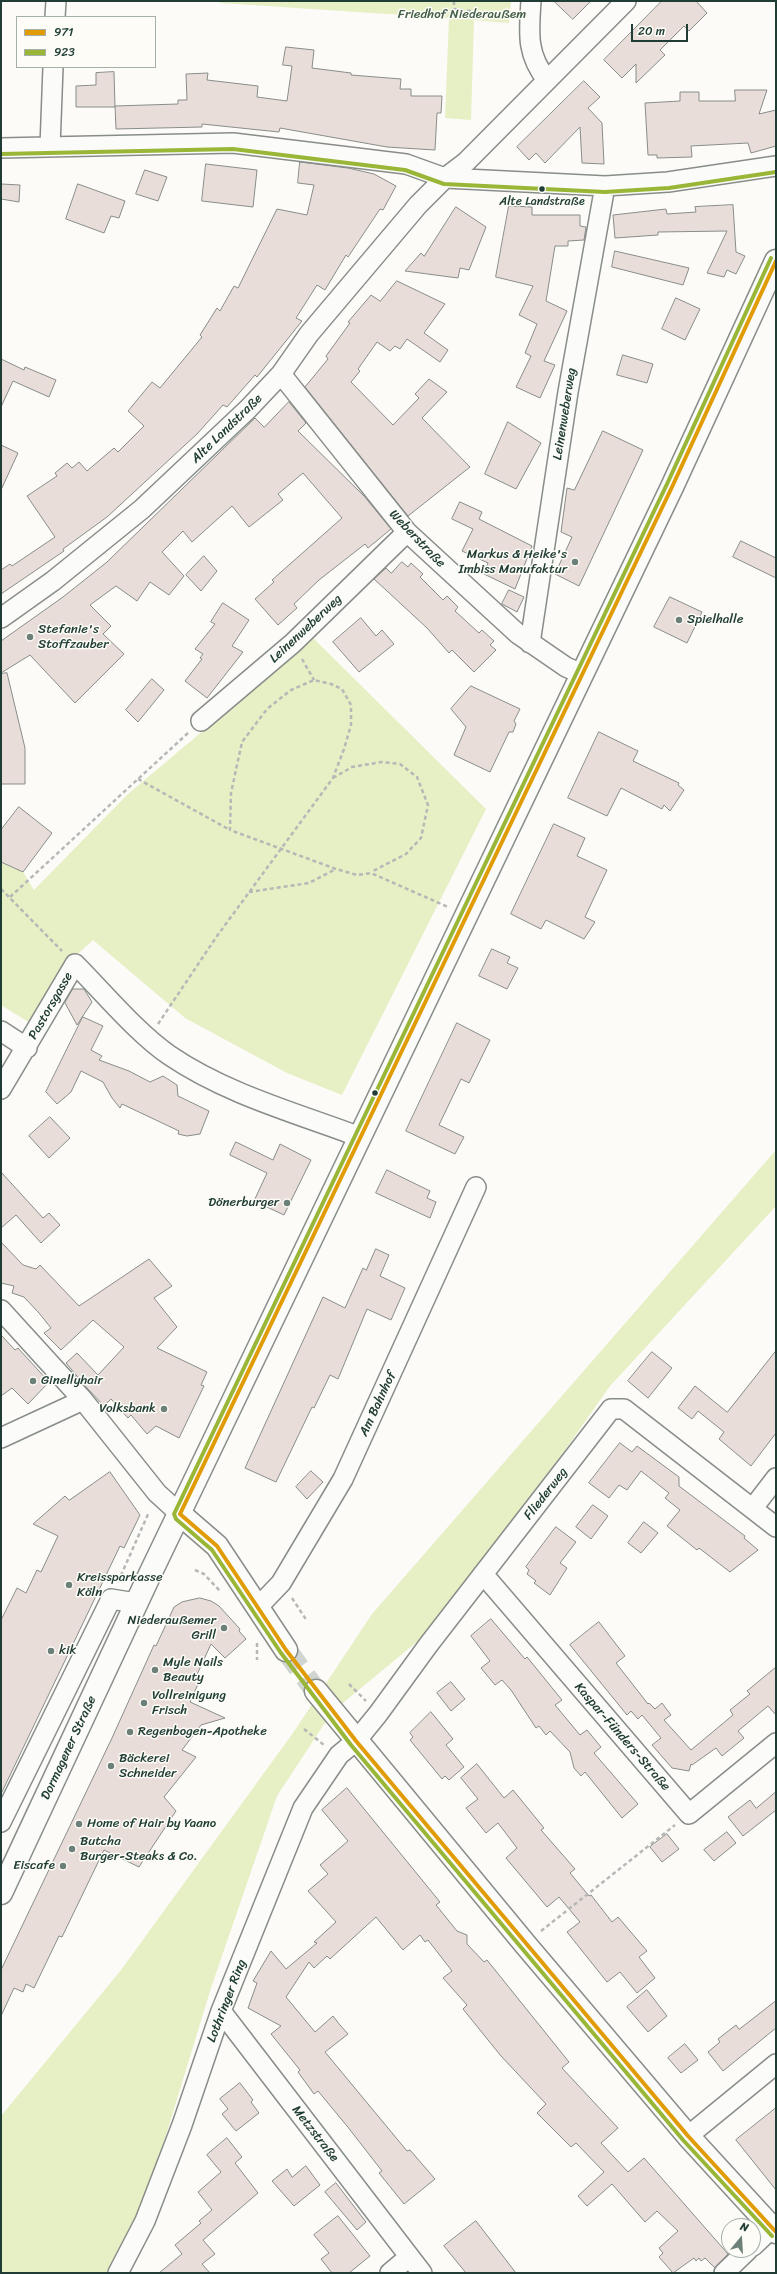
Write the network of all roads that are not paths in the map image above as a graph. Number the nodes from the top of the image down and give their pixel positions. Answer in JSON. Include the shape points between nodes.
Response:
{"nodes":[{"id":1,"x":56,"y":1,"type":"edge"},
{"id":2,"x":626,"y":1,"type":"edge"},
{"id":3,"x":531,"y":10,"type":"edge"},
{"id":4,"x":55,"y":16,"type":"edge"},
{"id":5,"x":53,"y":68,"type":"edge"},
{"id":6,"x":547,"y":80,"type":"junction"},
{"id":7,"x":50,"y":147,"type":"junction"},
{"id":8,"x":1,"y":148,"type":"edge"},
{"id":9,"x":776,"y":166,"type":"edge"},
{"id":10,"x":445,"y":178,"type":"junction"},
{"id":11,"x":605,"y":186,"type":"junction"},
{"id":12,"x":776,"y":261,"type":"edge"},
{"id":13,"x":281,"y":374,"type":"junction"},
{"id":14,"x":407,"y":532,"type":"junction"},
{"id":15,"x":1,"y":618,"type":"edge"},
{"id":16,"x":530,"y":643,"type":"junction"},
{"id":17,"x":582,"y":674,"type":"junction"},
{"id":18,"x":202,"y":720,"type":"road end"},
{"id":19,"x":1,"y":1031,"type":"edge"},
{"id":20,"x":27,"y":1048,"type":"junction"},
{"id":21,"x":1,"y":1089,"type":"edge"},
{"id":22,"x":360,"y":1137,"type":"junction"},
{"id":23,"x":476,"y":1187,"type":"dead end"},
{"id":24,"x":1,"y":1310,"type":"edge"},
{"id":25,"x":83,"y":1400,"type":"junction"},
{"id":26,"x":1,"y":1438,"type":"edge"},
{"id":27,"x":776,"y":1478,"type":"edge"},
{"id":28,"x":753,"y":1508,"type":"junction"},
{"id":29,"x":180,"y":1514,"type":"junction"},
{"id":30,"x":776,"y":1527,"type":"edge"},
{"id":31,"x":483,"y":1574,"type":"junction"},
{"id":32,"x":136,"y":1603,"type":"junction"},
{"id":33,"x":258,"y":1607,"type":"junction"},
{"id":34,"x":286,"y":1650,"type":"tunnel mouth"},
{"id":35,"x":316,"y":1690,"type":"tunnel mouth"},
{"id":36,"x":356,"y":1741,"type":"junction"},
{"id":37,"x":776,"y":1743,"type":"edge"},
{"id":38,"x":1,"y":1822,"type":"edge"},
{"id":39,"x":3,"y":1886,"type":"edge"},
{"id":40,"x":221,"y":2011,"type":"junction"},
{"id":41,"x":776,"y":2064,"type":"edge"},
{"id":42,"x":688,"y":2136,"type":"junction"},
{"id":43,"x":774,"y":2230,"type":"edge"},
{"id":44,"x":761,"y":2240,"type":"edge"},
{"id":45,"x":409,"y":2257,"type":"junction"},
{"id":46,"x":740,"y":2258,"type":"edge"},
{"id":47,"x":118,"y":2273,"type":"edge"},
{"id":48,"x":390,"y":2273,"type":"edge"},
{"id":49,"x":422,"y":2273,"type":"edge"},
{"id":50,"x":724,"y":2273,"type":"edge"}],
"edges":[{"from":1,"to":4,"type":"street"},
{"from":2,"to":6,"type":"street"},
{"from":3,"to":6,"type":"street","via":[[530,50],[537,68]]},
{"from":5,"to":7,"type":"street"},
{"from":6,"to":10,"type":"street","via":[[466,162]]},
{"from":7,"to":8,"type":"street"},
{"from":7,"to":10,"type":"street","via":[[233,143],[406,164]]},
{"from":9,"to":11,"type":"street","via":[[668,182]]},
{"from":10,"to":11,"type":"street"},
{"from":10,"to":13,"type":"street","name":"Alte Landstraße","via":[[418,205],[309,334]]},
{"from":11,"to":16,"type":"street","name":"Leinenweberweg","via":[[562,426]]},
{"from":12,"to":17,"type":"main road","name":"Dormagener Straße"},
{"from":13,"to":14,"type":"street","name":"Weberstraße"},
{"from":13,"to":15,"type":"street","name":"Alte Landstraße","via":[[248,409],[142,509],[53,581]]},
{"from":14,"to":16,"type":"street","name":"Weberstraße","via":[[466,588]]},
{"from":14,"to":18,"type":"street","name":"Leinenweberweg","via":[[294,643]]},
{"from":16,"to":17,"type":"street","name":"Weberstraße","via":[[566,667]]},
{"from":17,"to":22,"type":"main road","name":"Dormagener Straße"},
{"from":19,"to":20,"type":"street","name":"Pastorsgasse"},
{"from":20,"to":21,"type":"street","name":"Pastorsgasse"},
{"from":20,"to":22,"type":"street","name":"Pastorsgasse","via":[[75,964],[167,1054],[205,1077],[237,1092]]},
{"from":22,"to":29,"type":"main road","name":"Dormagener Straße"},
{"from":23,"to":33,"type":"street","name":"Am Bahnhof","via":[[343,1479],[281,1583]]},
{"from":24,"to":25,"type":"street"},
{"from":25,"to":26,"type":"street"},
{"from":25,"to":29,"type":"street","via":[[157,1493]]},
{"from":27,"to":28,"type":"street"},
{"from":28,"to":30,"type":"street","name":"Fliederweg"},
{"from":28,"to":31,"type":"street","name":"Fliederweg","via":[[624,1409],[612,1409]]},
{"from":29,"to":32,"type":"main road","name":"Dormagener Straße"},
{"from":29,"to":33,"type":"main road","via":[[217,1546]]},
{"from":31,"to":36,"type":"street","name":"Fliederweg"},
{"from":31,"to":37,"type":"street","name":"Kaspar-Fünders-Straße","via":[[688,1814]]},
{"from":32,"to":38,"type":"street","name":"Dormagener Straße","via":[[111,1599]]},
{"from":32,"to":39,"type":"main road","name":"Dormagener Straße"},
{"from":33,"to":34,"type":"main road"},
{"from":35,"to":36,"type":"main road"},
{"from":36,"to":40,"type":"street","name":"Lothringer Ring","via":[[339,1756],[303,1808]]},
{"from":36,"to":42,"type":"main road"},
{"from":40,"to":45,"type":"street","name":"Metzstraße"},
{"from":40,"to":47,"type":"street","name":"Lothringer Ring","via":[[145,2220]]},
{"from":41,"to":42,"type":"street"},
{"from":42,"to":43,"type":"main road"},
{"from":43,"to":44,"type":"street"},
{"from":45,"to":48,"type":"street"},
{"from":45,"to":49,"type":"street","name":"Metzstraße"},
{"from":46,"to":50,"type":"street"}]}
